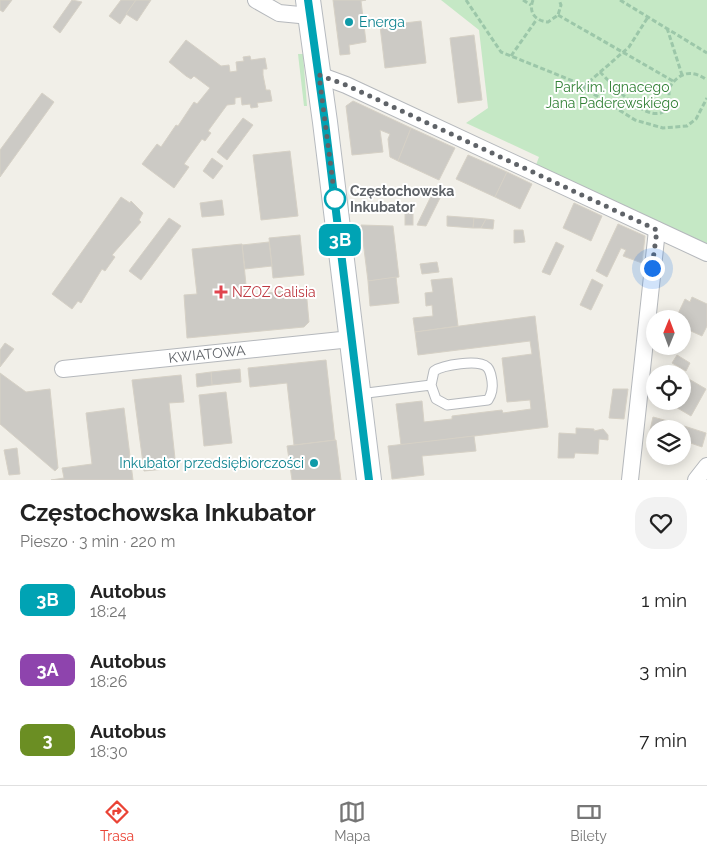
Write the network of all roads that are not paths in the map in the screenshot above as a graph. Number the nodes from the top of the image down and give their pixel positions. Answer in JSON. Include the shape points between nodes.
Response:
{"nodes":[{"id":1,"x":256,"y":0,"type":"edge"},
{"id":2,"x":309,"y":8,"type":"edge"},
{"id":3,"x":319,"y":75,"type":"junction"},
{"id":4,"x":657,"y":230,"type":"junction"},
{"id":5,"x":707,"y":253,"type":"edge"},
{"id":6,"x":352,"y":339,"type":"junction"},
{"id":7,"x":63,"y":369,"type":"dead end"},
{"id":8,"x":431,"y":385,"type":"junction"},
{"id":9,"x":358,"y":394,"type":"junction"},
{"id":10,"x":707,"y":466,"type":"edge"},
{"id":11,"x":369,"y":480,"type":"edge"},
{"id":12,"x":630,"y":480,"type":"edge"},
{"id":13,"x":696,"y":480,"type":"edge"}],
"edges":[{"from":1,"to":2,"type":"street","via":[[279,13]]},
{"from":2,"to":3,"type":"street"},
{"from":3,"to":4,"type":"street"},
{"from":3,"to":6,"type":"street"},
{"from":4,"to":5,"type":"street"},
{"from":4,"to":12,"type":"street"},
{"from":6,"to":7,"type":"street","name":"KWIATOWA"},
{"from":6,"to":9,"type":"street"},
{"from":8,"to":8,"type":"lane","via":[[436,399],[447,405],[488,400],[492,387],[491,373],[476,363],[440,367],[434,372]]},
{"from":8,"to":9,"type":"lane"},
{"from":9,"to":11,"type":"street"},
{"from":10,"to":13,"type":"street"}]}
